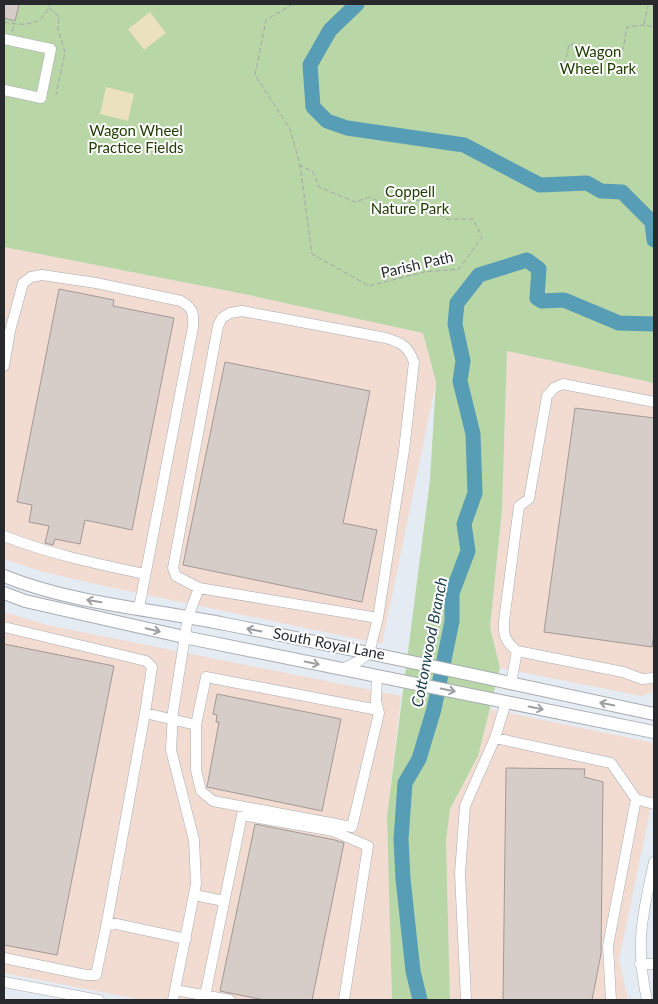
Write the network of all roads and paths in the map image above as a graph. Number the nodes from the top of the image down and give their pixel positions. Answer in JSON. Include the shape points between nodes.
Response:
{"nodes":[{"id":1,"x":50,"y":4,"type":"edge"},
{"id":2,"x":293,"y":4,"type":"edge"},
{"id":3,"x":648,"y":6,"type":"dead end"},
{"id":4,"x":4,"y":22,"type":"edge"},
{"id":5,"x":644,"y":25,"type":"junction"},
{"id":6,"x":654,"y":27,"type":"edge"},
{"id":7,"x":4,"y":39,"type":"edge"},
{"id":8,"x":563,"y":72,"type":"dead end"},
{"id":9,"x":4,"y":90,"type":"edge"},
{"id":10,"x":300,"y":165,"type":"junction"},
{"id":11,"x":4,"y":366,"type":"edge"},
{"id":12,"x":654,"y":402,"type":"edge"},
{"id":13,"x":4,"y":536,"type":"edge"},
{"id":14,"x":145,"y":574,"type":"junction"},
{"id":15,"x":4,"y":576,"type":"edge"},
{"id":16,"x":199,"y":588,"type":"junction"},
{"id":17,"x":4,"y":593,"type":"edge"},
{"id":18,"x":139,"y":608,"type":"junction"},
{"id":19,"x":188,"y":618,"type":"junction"},
{"id":20,"x":378,"y":618,"type":"junction"},
{"id":21,"x":4,"y":627,"type":"edge"},
{"id":22,"x":184,"y":637,"type":"junction"},
{"id":23,"x":518,"y":651,"type":"junction"},
{"id":24,"x":369,"y":653,"type":"junction"},
{"id":25,"x":342,"y":669,"type":"junction"},
{"id":26,"x":377,"y":676,"type":"junction"},
{"id":27,"x":654,"y":678,"type":"edge"},
{"id":28,"x":511,"y":683,"type":"junction"},
{"id":29,"x":546,"y":691,"type":"junction"},
{"id":30,"x":506,"y":702,"type":"junction"},
{"id":31,"x":378,"y":710,"type":"junction"},
{"id":32,"x":145,"y":713,"type":"junction"},
{"id":33,"x":654,"y":714,"type":"edge"},
{"id":34,"x":172,"y":718,"type":"junction"},
{"id":35,"x":196,"y":725,"type":"junction"},
{"id":36,"x":654,"y":732,"type":"edge"},
{"id":37,"x":495,"y":738,"type":"junction"},
{"id":38,"x":636,"y":799,"type":"junction"},
{"id":39,"x":654,"y":804,"type":"edge"},
{"id":40,"x":654,"y":867,"type":"edge"},
{"id":41,"x":194,"y":895,"type":"junction"},
{"id":42,"x":224,"y":901,"type":"junction"},
{"id":43,"x":107,"y":922,"type":"junction"},
{"id":44,"x":186,"y":938,"type":"junction"},
{"id":45,"x":4,"y":958,"type":"edge"},
{"id":46,"x":640,"y":964,"type":"junction"},
{"id":47,"x":654,"y":964,"type":"edge"},
{"id":48,"x":4,"y":982,"type":"edge"},
{"id":49,"x":174,"y":995,"type":"edge"},
{"id":50,"x":206,"y":996,"type":"junction"},
{"id":51,"x":99,"y":1000,"type":"edge"},
{"id":52,"x":230,"y":1000,"type":"edge"},
{"id":53,"x":344,"y":1000,"type":"edge"},
{"id":54,"x":466,"y":1000,"type":"edge"},
{"id":55,"x":611,"y":1000,"type":"edge"},
{"id":56,"x":647,"y":1000,"type":"edge"}],
"edges":[{"from":1,"to":4,"type":"path","via":[[40,18],[26,26]]},
{"from":2,"to":10,"type":"path","name":"Parish Path","via":[[266,20],[255,74],[290,130]]},
{"from":3,"to":5,"type":"path"},
{"from":5,"to":6,"type":"path"},
{"from":5,"to":8,"type":"path","via":[[627,27],[623,50],[614,54],[569,44]]},
{"from":7,"to":9,"type":"street","via":[[51,49],[41,98]]},
{"from":10,"to":10,"type":"path","name":"Parish Path","via":[[312,254],[369,286],[424,272],[459,268],[482,237],[473,219],[446,219],[418,200],[390,207],[370,197],[355,202],[319,187],[313,172]]},
{"from":11,"to":14,"type":"street","via":[[23,283],[31,277],[42,275],[96,283],[181,300],[190,306],[194,314],[193,327]]},
{"from":12,"to":23,"type":"street","via":[[564,384],[547,396],[530,499],[518,506],[504,622],[503,635],[508,644]]},
{"from":13,"to":14,"type":"street","via":[[82,561]]},
{"from":14,"to":18,"type":"street"},
{"from":18,"to":15,"type":"main road","name":"South Royal Lane","one_way":true,"via":[[40,588]]},
{"from":16,"to":19,"type":"street"},
{"from":16,"to":20,"type":"street"},
{"from":16,"to":20,"type":"street","via":[[176,576],[173,568],[218,326],[230,313],[266,314],[386,338],[403,344],[414,362]]},
{"from":17,"to":22,"type":"main road","name":"South Royal Lane","one_way":true},
{"from":18,"to":19,"type":"main road","name":"South Royal Lane"},
{"from":19,"to":22,"type":"street"},
{"from":24,"to":19,"type":"main road","name":"South Royal Lane","one_way":true},
{"from":20,"to":24,"type":"street"},
{"from":21,"to":32,"type":"street","via":[[146,661],[152,667]]},
{"from":22,"to":25,"type":"main road","name":"South Royal Lane","one_way":true},
{"from":22,"to":34,"type":"street"},
{"from":23,"to":27,"type":"street","via":[[623,672],[642,679]]},
{"from":23,"to":28,"type":"street"},
{"from":24,"to":25,"type":"street"},
{"from":24,"to":28,"type":"main road","name":"South Royal Lane"},
{"from":25,"to":26,"type":"main road","name":"South Royal Lane"},
{"from":26,"to":30,"type":"main road","name":"South Royal Lane","one_way":true},
{"from":26,"to":31,"type":"street"},
{"from":28,"to":29,"type":"main road","name":"South Royal Lane"},
{"from":29,"to":30,"type":"main road","via":[[524,690]]},
{"from":33,"to":29,"type":"main road","name":"South Royal Lane","one_way":true},
{"from":30,"to":36,"type":"main road","name":"South Royal Lane","one_way":true},
{"from":30,"to":37,"type":"street"},
{"from":31,"to":35,"type":"street","via":[[206,677]]},
{"from":31,"to":35,"type":"street","via":[[352,827],[213,801],[201,791],[196,770]]},
{"from":32,"to":34,"type":"street"},
{"from":32,"to":43,"type":"street"},
{"from":34,"to":35,"type":"street"},
{"from":34,"to":41,"type":"street","via":[[171,750],[194,840]]},
{"from":37,"to":38,"type":"street","via":[[611,763]]},
{"from":37,"to":54,"type":"street","via":[[465,806],[460,873]]},
{"from":38,"to":39,"type":"street"},
{"from":38,"to":55,"type":"street","via":[[608,946]]},
{"from":40,"to":46,"type":"street","via":[[642,917]]},
{"from":41,"to":42,"type":"street"},
{"from":41,"to":44,"type":"street"},
{"from":42,"to":50,"type":"street"},
{"from":42,"to":53,"type":"street","via":[[242,814],[333,831],[368,846]]},
{"from":43,"to":44,"type":"street"},
{"from":43,"to":45,"type":"street","via":[[96,975]]},
{"from":44,"to":49,"type":"street"},
{"from":46,"to":47,"type":"street"},
{"from":46,"to":56,"type":"street"},
{"from":48,"to":51,"type":"street"},
{"from":49,"to":50,"type":"street"},
{"from":50,"to":52,"type":"street"}]}
